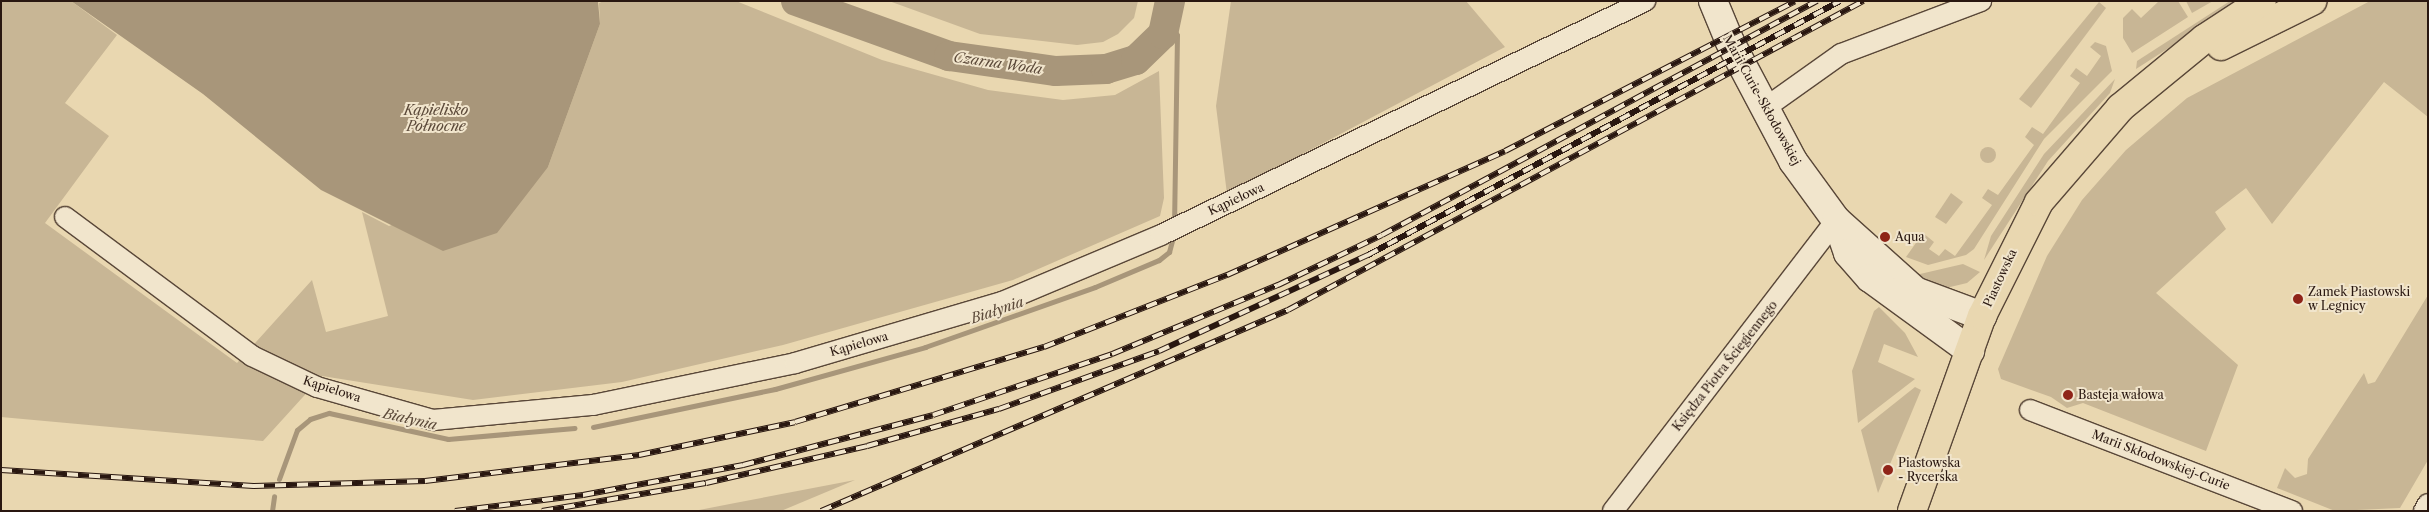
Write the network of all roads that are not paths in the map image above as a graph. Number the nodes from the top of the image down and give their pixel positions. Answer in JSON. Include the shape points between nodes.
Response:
{"nodes":[{"id":1,"x":1646,"y":1,"type":"edge"},
{"id":2,"x":1713,"y":1,"type":"edge"},
{"id":3,"x":1981,"y":1,"type":"edge"},
{"id":4,"x":2262,"y":1,"type":"edge"},
{"id":5,"x":2312,"y":1,"type":"edge"},
{"id":6,"x":2150,"y":82,"type":"junction"},
{"id":7,"x":1765,"y":108,"type":"junction"},
{"id":8,"x":65,"y":217,"type":"dead end"},
{"id":9,"x":1836,"y":220,"type":"junction"},
{"id":10,"x":1982,"y":316,"type":"junction"},
{"id":11,"x":1970,"y":350,"type":"junction"},
{"id":12,"x":2030,"y":410,"type":"dead end"},
{"id":13,"x":2428,"y":504,"type":"edge"},
{"id":14,"x":1613,"y":511,"type":"edge"},
{"id":15,"x":1912,"y":511,"type":"edge"},
{"id":16,"x":2292,"y":511,"type":"edge"},
{"id":17,"x":2424,"y":511,"type":"edge"}],
"edges":[{"from":1,"to":8,"type":"street","name":"Kąpielowa","via":[[1161,235],[1002,302],[795,363],[593,405],[433,420],[317,387],[252,356]]},
{"from":2,"to":7,"type":"street","name":"Marii Curie-Skłodowskiej"},
{"from":3,"to":7,"type":"street","via":[[1841,54]]},
{"from":4,"to":6,"type":"main road","name":"Piastowska"},
{"from":5,"to":6,"type":"main road","name":"Piastowska"},
{"from":6,"to":10,"type":"main road","name":"Piastowska","via":[[2090,138],[2039,202]]},
{"from":7,"to":9,"type":"street","name":"Marii Curie-Skłodowskiej","via":[[1794,161]]},
{"from":9,"to":10,"type":"street","name":"Marii Curie-Skłodowskiej","via":[[1915,291]]},
{"from":9,"to":11,"type":"street","name":"Marii Curie-Skłodowskiej","via":[[1848,253],[1870,278]]},
{"from":9,"to":14,"type":"street","name":"Księdza Piotra Ściegiennego"},
{"from":10,"to":11,"type":"main road","name":"Piastowska"},
{"from":11,"to":15,"type":"main road","name":"Piastowska"},
{"from":12,"to":16,"type":"street","name":"Marii Skłodowskiej-Curie"},
{"from":13,"to":17,"type":"street"}]}
